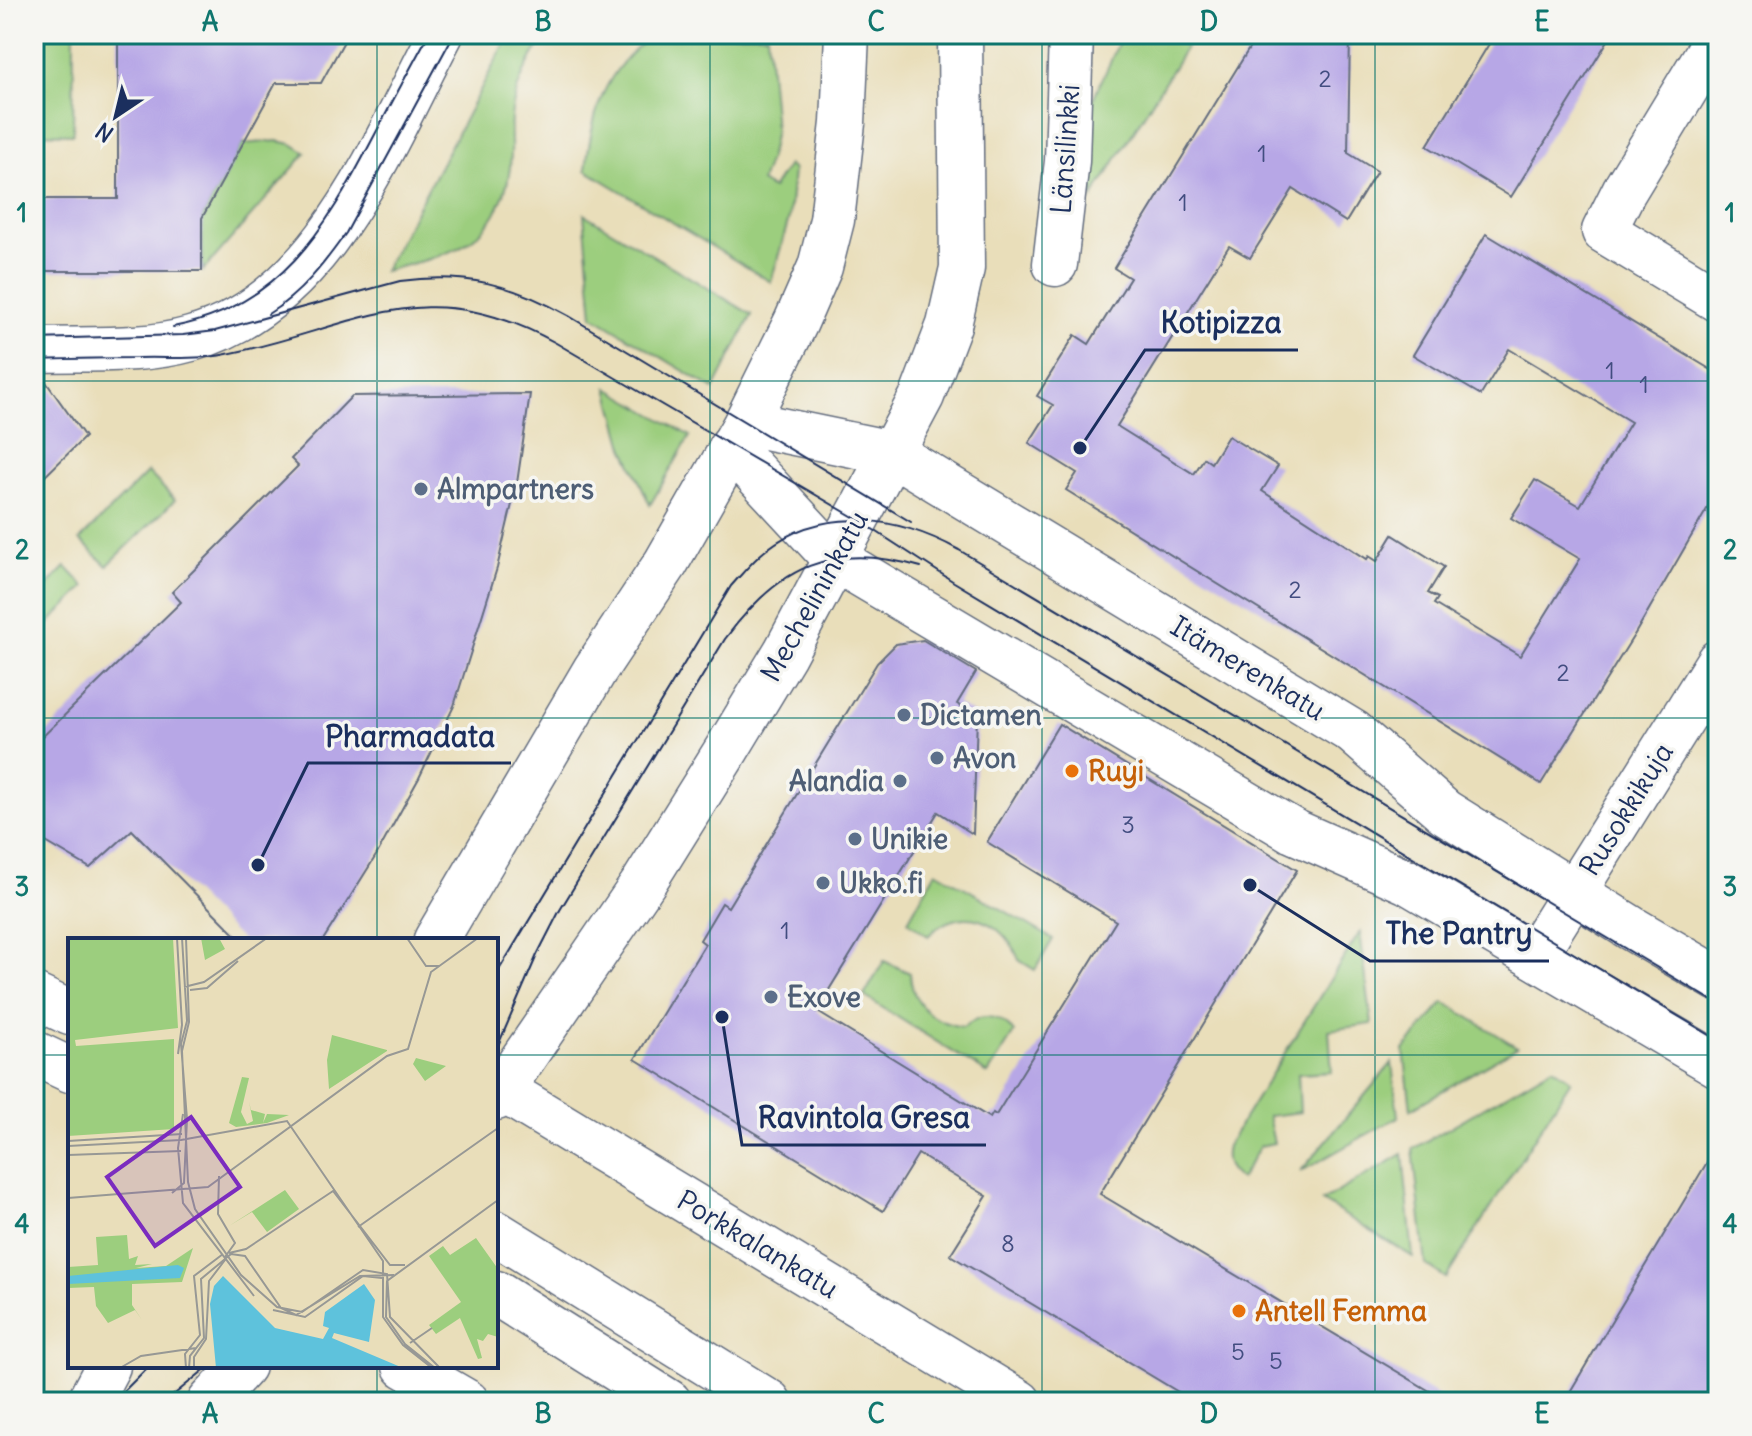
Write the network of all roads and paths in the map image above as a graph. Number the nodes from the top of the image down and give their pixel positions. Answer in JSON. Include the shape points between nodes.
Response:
{"nodes":[{"id":1,"x":441,"y":34,"type":"edge"},
{"id":2,"x":847,"y":34,"type":"edge"},
{"id":3,"x":960,"y":34,"type":"edge"},
{"id":4,"x":1071,"y":34,"type":"edge"},
{"id":5,"x":1718,"y":36,"type":"edge"},
{"id":6,"x":1055,"y":264,"type":"dead end"},
{"id":7,"x":1718,"y":300,"type":"edge"},
{"id":8,"x":34,"y":350,"type":"edge"},
{"id":9,"x":738,"y":435,"type":"junction"},
{"id":10,"x":892,"y":453,"type":"junction"},
{"id":11,"x":835,"y":559,"type":"junction"},
{"id":12,"x":1718,"y":662,"type":"edge"},
{"id":13,"x":1574,"y":892,"type":"junction"},
{"id":14,"x":437,"y":938,"type":"edge"},
{"id":15,"x":1534,"y":956,"type":"junction"},
{"id":16,"x":1718,"y":979,"type":"edge"},
{"id":17,"x":34,"y":996,"type":"edge"},
{"id":18,"x":68,"y":1012,"type":"edge"},
{"id":19,"x":34,"y":1053,"type":"edge"},
{"id":20,"x":1718,"y":1065,"type":"edge"},
{"id":21,"x":68,"y":1069,"type":"edge"},
{"id":22,"x":498,"y":1091,"type":"edge"},
{"id":23,"x":498,"y":1234,"type":"edge"},
{"id":24,"x":498,"y":1294,"type":"edge"},
{"id":25,"x":107,"y":1368,"type":"edge"},
{"id":26,"x":241,"y":1368,"type":"edge"},
{"id":27,"x":408,"y":1368,"type":"edge"},
{"id":28,"x":89,"y":1402,"type":"edge"},
{"id":29,"x":210,"y":1402,"type":"edge"},
{"id":30,"x":467,"y":1402,"type":"edge"},
{"id":31,"x":669,"y":1402,"type":"edge"},
{"id":32,"x":769,"y":1402,"type":"edge"},
{"id":33,"x":1019,"y":1402,"type":"edge"}],
"edges":[{"from":1,"to":8,"type":"street","via":[[357,194],[309,264],[286,285],[241,317],[189,340]]},
{"from":2,"to":9,"type":"street","via":[[832,220],[820,267]]},
{"from":3,"to":10,"type":"street","name":"Mechelininkatu","via":[[962,268],[949,325],[922,396]]},
{"from":4,"to":6,"type":"street","name":"Länsilinkki","via":[[1067,161]]},
{"from":5,"to":7,"type":"street","via":[[1604,231]]},
{"from":9,"to":10,"type":"street","name":"Itämerenkatu"},
{"from":9,"to":11,"type":"street"},
{"from":9,"to":14,"type":"street"},
{"from":10,"to":11,"type":"street","name":"Mechelininkatu"},
{"from":10,"to":13,"type":"street","name":"Itämerenkatu","via":[[1353,732],[1445,812]]},
{"from":11,"to":15,"type":"street","via":[[1293,831],[1408,882]]},
{"from":11,"to":22,"type":"street","name":"Mechelininkatu","via":[[785,653],[644,882]]},
{"from":12,"to":13,"type":"street","name":"Rusokkikuja"},
{"from":13,"to":15,"type":"street","name":"Rusokkikuja"},
{"from":13,"to":16,"type":"street","name":"Itämerenkatu"},
{"from":15,"to":20,"type":"street"},
{"from":17,"to":18,"type":"street"},
{"from":19,"to":21,"type":"street"},
{"from":22,"to":33,"type":"street","name":"Porkkalankatu"},
{"from":23,"to":32,"type":"street"},
{"from":24,"to":31,"type":"street"},
{"from":25,"to":28,"type":"street"},
{"from":26,"to":29,"type":"street"},
{"from":27,"to":30,"type":"street"}]}
